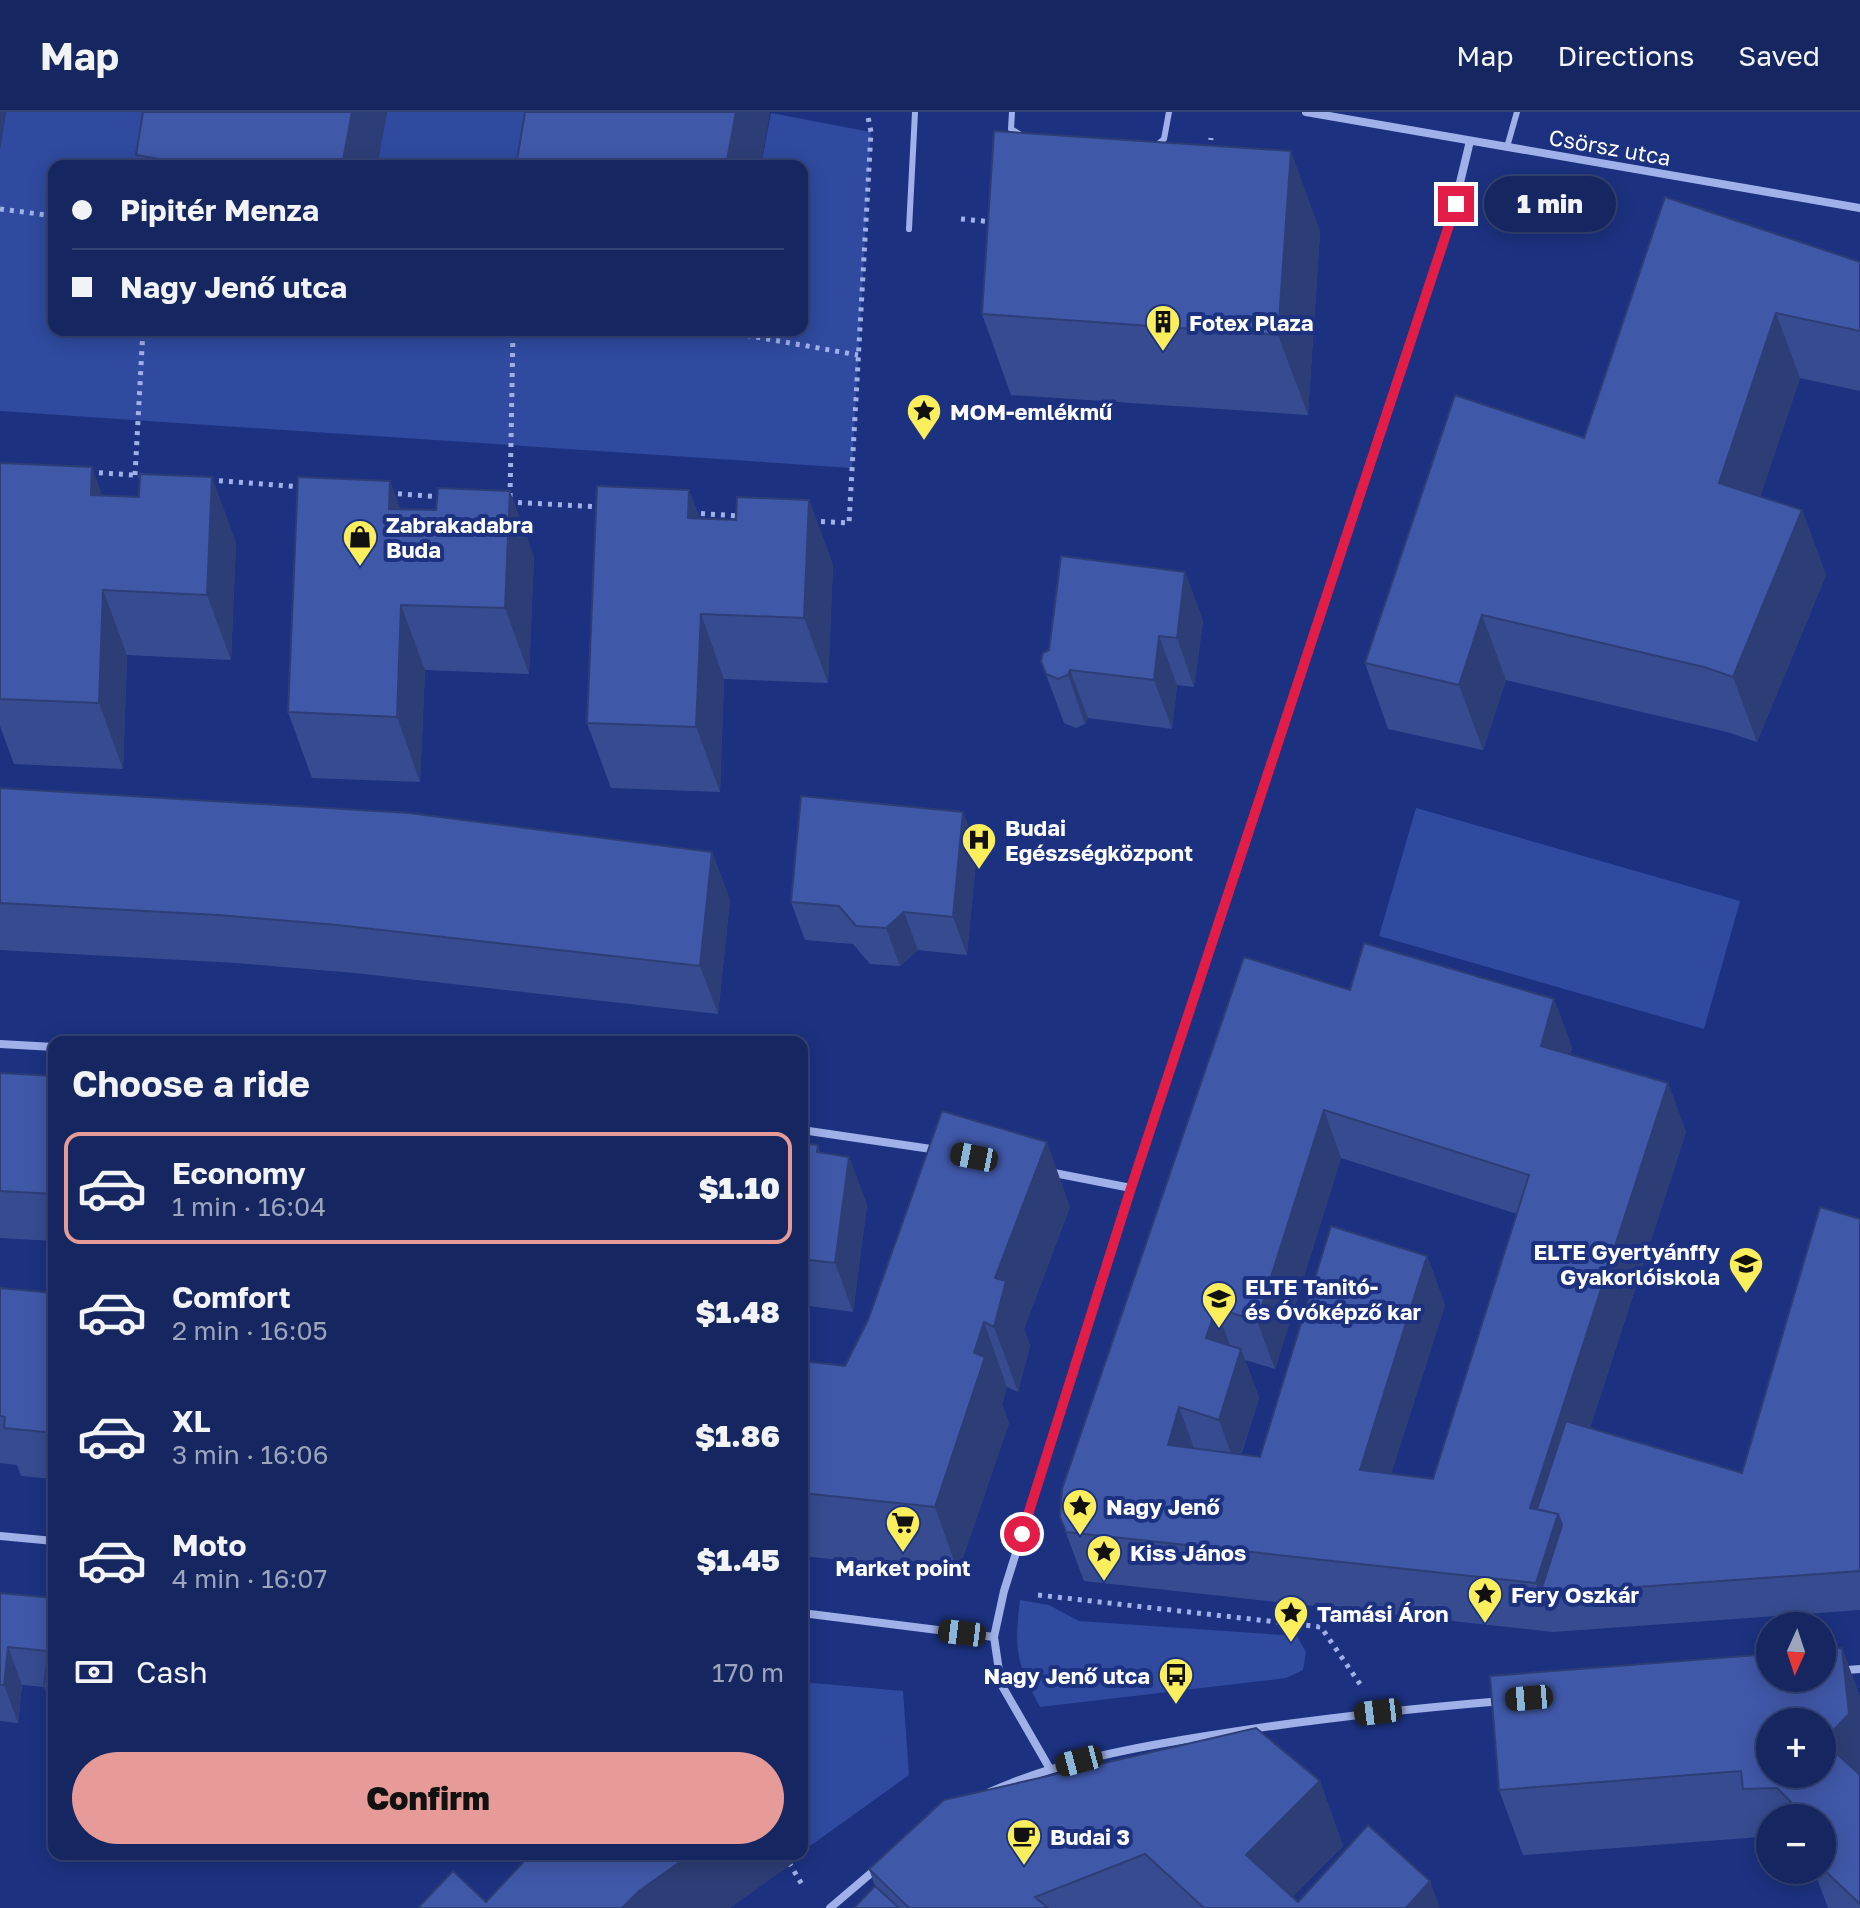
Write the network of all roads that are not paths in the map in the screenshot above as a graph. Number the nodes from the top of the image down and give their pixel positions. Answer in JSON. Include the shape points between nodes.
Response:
{"nodes":[{"id":1,"x":915,"y":112,"type":"edge"},
{"id":2,"x":1012,"y":112,"type":"edge"},
{"id":3,"x":1169,"y":112,"type":"edge"},
{"id":4,"x":1306,"y":112,"type":"edge"},
{"id":5,"x":1517,"y":112,"type":"edge"},
{"id":6,"x":1011,"y":129,"type":"junction"},
{"id":7,"x":1023,"y":136,"type":"edge"},
{"id":8,"x":1470,"y":141,"type":"junction"},
{"id":9,"x":1010,"y":143,"type":"edge"},
{"id":10,"x":1507,"y":147,"type":"junction"},
{"id":11,"x":1153,"y":148,"type":"edge"},
{"id":12,"x":1860,"y":208,"type":"edge"},
{"id":13,"x":909,"y":229,"type":"dead end"},
{"id":14,"x":0,"y":1044,"type":"edge"},
{"id":15,"x":48,"y":1047,"type":"edge"},
{"id":16,"x":808,"y":1131,"type":"edge"},
{"id":17,"x":943,"y":1151,"type":"edge"},
{"id":18,"x":1037,"y":1170,"type":"edge"},
{"id":19,"x":1131,"y":1188,"type":"junction"},
{"id":20,"x":0,"y":1536,"type":"edge"},
{"id":21,"x":48,"y":1540,"type":"edge"},
{"id":22,"x":808,"y":1614,"type":"edge"},
{"id":23,"x":994,"y":1637,"type":"junction"},
{"id":24,"x":1860,"y":1669,"type":"edge"},
{"id":25,"x":1836,"y":1671,"type":"edge"},
{"id":26,"x":1519,"y":1699,"type":"edge"},
{"id":27,"x":1050,"y":1769,"type":"junction"},
{"id":28,"x":975,"y":1798,"type":"edge"},
{"id":29,"x":886,"y":1860,"type":"edge"},
{"id":30,"x":830,"y":1908,"type":"edge"}],
"edges":[{"from":1,"to":13,"type":"lane"},
{"from":2,"to":6,"type":"lane"},
{"from":3,"to":11,"type":"lane","via":[[1164,139]]},
{"from":4,"to":8,"type":"street","name":"Csörsz utca"},
{"from":5,"to":10,"type":"lane"},
{"from":6,"to":7,"type":"lane"},
{"from":6,"to":9,"type":"lane"},
{"from":8,"to":10,"type":"street","name":"Csörsz utca"},
{"from":8,"to":19,"type":"street","via":[[1451,220]]},
{"from":10,"to":12,"type":"street","name":"Csörsz utca"},
{"from":14,"to":15,"type":"street"},
{"from":16,"to":17,"type":"street"},
{"from":18,"to":19,"type":"street"},
{"from":19,"to":23,"type":"street"},
{"from":20,"to":21,"type":"street"},
{"from":22,"to":23,"type":"street"},
{"from":23,"to":27,"type":"street","via":[[1001,1684]]},
{"from":24,"to":25,"type":"street"},
{"from":26,"to":27,"type":"street","via":[[1312,1719],[1137,1746]]},
{"from":27,"to":28,"type":"street"},
{"from":29,"to":30,"type":"street"}]}
